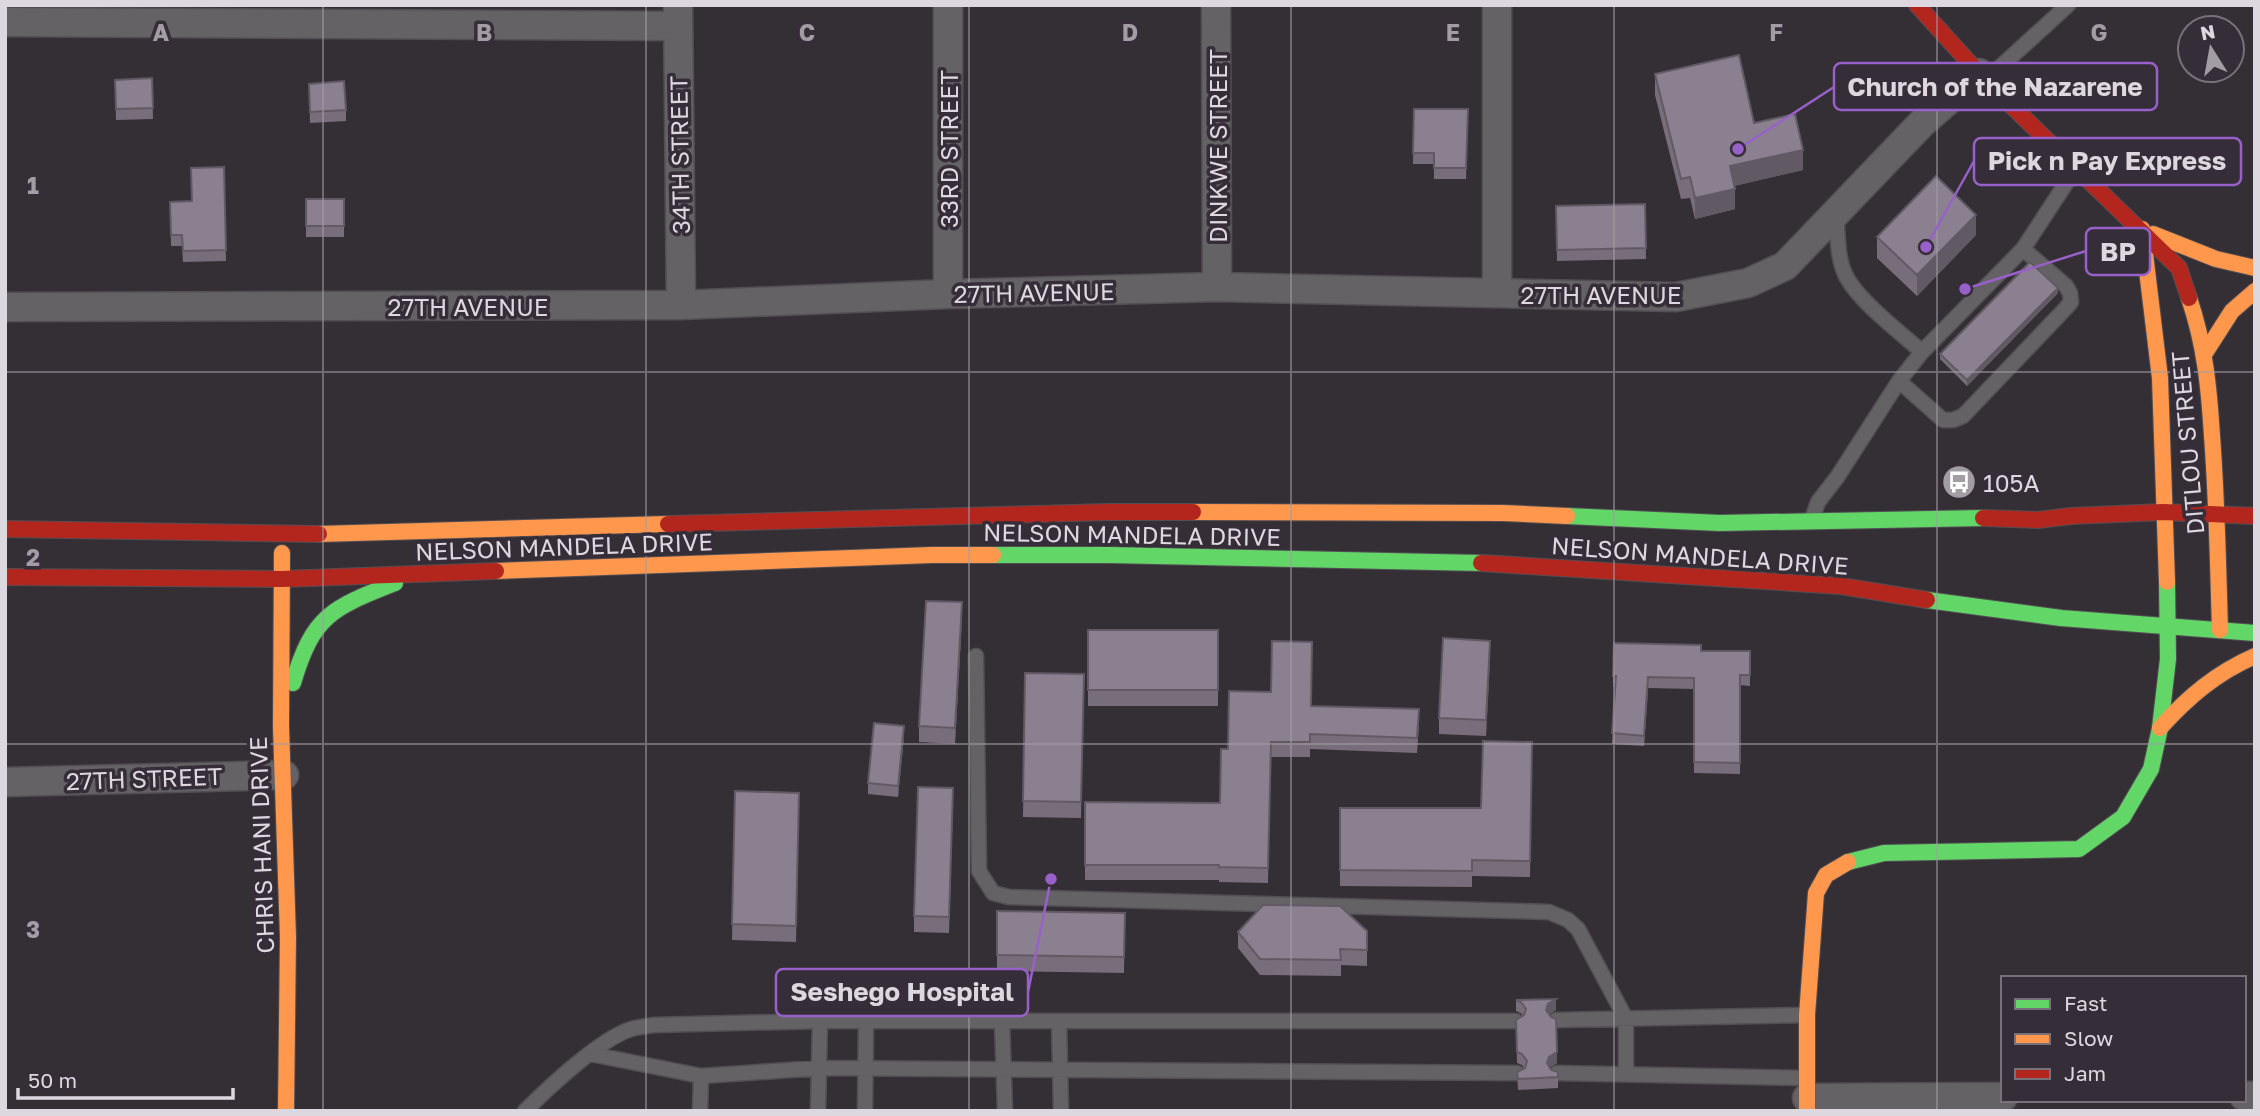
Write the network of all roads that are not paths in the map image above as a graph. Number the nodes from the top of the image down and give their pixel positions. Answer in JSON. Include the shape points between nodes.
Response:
{"nodes":[{"id":1,"x":948,"y":5,"type":"edge"},
{"id":2,"x":1216,"y":5,"type":"edge"},
{"id":3,"x":1497,"y":5,"type":"edge"},
{"id":4,"x":1917,"y":5,"type":"edge"},
{"id":5,"x":2067,"y":5,"type":"edge"},
{"id":6,"x":124,"y":13,"type":"edge"},
{"id":7,"x":678,"y":16,"type":"edge"},
{"id":8,"x":5,"y":22,"type":"edge"},
{"id":9,"x":1982,"y":77,"type":"junction"},
{"id":10,"x":2077,"y":167,"type":"junction"},
{"id":11,"x":1836,"y":214,"type":"junction"},
{"id":12,"x":2142,"y":229,"type":"junction"},
{"id":13,"x":2023,"y":249,"type":"junction"},
{"id":14,"x":2255,"y":268,"type":"edge"},
{"id":15,"x":1217,"y":287,"type":"junction"},
{"id":16,"x":2255,"y":291,"type":"edge"},
{"id":17,"x":1497,"y":293,"type":"junction"},
{"id":18,"x":948,"y":294,"type":"junction"},
{"id":19,"x":681,"y":305,"type":"junction"},
{"id":20,"x":5,"y":307,"type":"edge"},
{"id":21,"x":1922,"y":352,"type":"junction"},
{"id":22,"x":2205,"y":354,"type":"junction"},
{"id":23,"x":1899,"y":381,"type":"junction"},
{"id":24,"x":2163,"y":512,"type":"junction"},
{"id":25,"x":2217,"y":516,"type":"junction"},
{"id":26,"x":2255,"y":516,"type":"edge"},
{"id":27,"x":1811,"y":521,"type":"junction"},
{"id":28,"x":5,"y":529,"type":"edge"},
{"id":29,"x":282,"y":533,"type":"junction"},
{"id":30,"x":417,"y":575,"type":"junction"},
{"id":31,"x":5,"y":577,"type":"edge"},
{"id":32,"x":282,"y":579,"type":"junction"},
{"id":33,"x":2169,"y":626,"type":"junction"},
{"id":34,"x":2220,"y":630,"type":"junction"},
{"id":35,"x":2255,"y":633,"type":"edge"},
{"id":36,"x":976,"y":656,"type":"dead end"},
{"id":37,"x":2255,"y":656,"type":"edge"},
{"id":38,"x":281,"y":727,"type":"junction"},
{"id":39,"x":2160,"y":728,"type":"junction"},
{"id":40,"x":284,"y":775,"type":"junction"},
{"id":41,"x":5,"y":782,"type":"edge"},
{"id":42,"x":1807,"y":1014,"type":"junction"},
{"id":43,"x":1626,"y":1018,"type":"junction"},
{"id":44,"x":1516,"y":1020,"type":"edge"},
{"id":45,"x":1556,"y":1020,"type":"edge"},
{"id":46,"x":820,"y":1021,"type":"junction"},
{"id":47,"x":1002,"y":1021,"type":"junction"},
{"id":48,"x":1059,"y":1021,"type":"junction"},
{"id":49,"x":866,"y":1022,"type":"junction"},
{"id":50,"x":590,"y":1054,"type":"junction"},
{"id":51,"x":819,"y":1068,"type":"junction"},
{"id":52,"x":865,"y":1068,"type":"junction"},
{"id":53,"x":1004,"y":1069,"type":"junction"},
{"id":54,"x":1060,"y":1069,"type":"junction"},
{"id":55,"x":1517,"y":1073,"type":"edge"},
{"id":56,"x":1557,"y":1073,"type":"edge"},
{"id":57,"x":1626,"y":1074,"type":"junction"},
{"id":58,"x":701,"y":1076,"type":"junction"},
{"id":59,"x":1807,"y":1095,"type":"edge"},
{"id":60,"x":2001,"y":1097,"type":"edge"},
{"id":61,"x":286,"y":1111,"type":"edge"},
{"id":62,"x":525,"y":1111,"type":"edge"},
{"id":63,"x":699,"y":1111,"type":"edge"},
{"id":64,"x":818,"y":1111,"type":"edge"},
{"id":65,"x":865,"y":1111,"type":"edge"},
{"id":66,"x":1005,"y":1111,"type":"edge"},
{"id":67,"x":1062,"y":1111,"type":"edge"}],
"edges":[{"from":1,"to":18,"type":"street","name":"33RD STREET"},
{"from":2,"to":15,"type":"street","name":"DINKWE STREET"},
{"from":3,"to":17,"type":"street"},
{"from":4,"to":9,"type":"main road","name":"DITLOU STREET"},
{"from":5,"to":9,"type":"lane"},
{"from":6,"to":7,"type":"street"},
{"from":6,"to":8,"type":"street"},
{"from":7,"to":19,"type":"street","name":"34TH STREET"},
{"from":9,"to":10,"type":"main road","name":"DITLOU STREET"},
{"from":9,"to":11,"type":"street","name":"27TH AVENUE","via":[[1922,123]]},
{"from":10,"to":12,"type":"main road","name":"DITLOU STREET"},
{"from":10,"to":13,"type":"lane"},
{"from":11,"to":17,"type":"street","name":"27TH AVENUE","via":[[1785,266],[1748,283],[1676,297]]},
{"from":11,"to":21,"type":"lane","via":[[1844,274]]},
{"from":12,"to":14,"type":"main road","via":[[2216,259]]},
{"from":12,"to":22,"type":"main road","name":"DITLOU STREET","via":[[2179,268]]},
{"from":12,"to":24,"type":"main road","name":"DITLOU STREET","via":[[2160,378]]},
{"from":13,"to":21,"type":"lane"},
{"from":13,"to":23,"type":"lane","via":[[2066,286],[2071,302],[2066,308],[1963,416],[1943,420]]},
{"from":15,"to":17,"type":"street","name":"27TH AVENUE"},
{"from":15,"to":18,"type":"street","name":"27TH AVENUE"},
{"from":16,"to":22,"type":"main road","via":[[2224,319]]},
{"from":18,"to":19,"type":"street","name":"27TH AVENUE"},
{"from":19,"to":20,"type":"street","name":"27TH AVENUE"},
{"from":21,"to":23,"type":"lane"},
{"from":22,"to":25,"type":"main road","name":"DITLOU STREET"},
{"from":23,"to":27,"type":"lane","via":[[1818,502]]},
{"from":24,"to":25,"type":"main road","name":"NELSON MANDELA DRIVE"},
{"from":24,"to":27,"type":"main road","name":"NELSON MANDELA DRIVE","via":[[2038,520]]},
{"from":24,"to":33,"type":"main road","name":"DITLOU STREET"},
{"from":25,"to":26,"type":"main road","name":"NELSON MANDELA DRIVE"},
{"from":25,"to":34,"type":"main road","name":"DITLOU STREET"},
{"from":27,"to":29,"type":"main road","name":"NELSON MANDELA DRIVE","via":[[1720,523],[1503,513],[1110,512]]},
{"from":28,"to":29,"type":"main road","name":"NELSON MANDELA DRIVE"},
{"from":29,"to":32,"type":"main road","name":"CHRIS HANI DRIVE"},
{"from":30,"to":32,"type":"main road","name":"NELSON MANDELA DRIVE"},
{"from":30,"to":33,"type":"main road","name":"NELSON MANDELA DRIVE","via":[[932,555],[1480,563],[1841,586],[1960,606]]},
{"from":30,"to":38,"type":"main road","via":[[347,603],[318,622],[303,647]]},
{"from":31,"to":32,"type":"main road","name":"NELSON MANDELA DRIVE"},
{"from":32,"to":38,"type":"main road","name":"CHRIS HANI DRIVE"},
{"from":33,"to":34,"type":"main road","name":"NELSON MANDELA DRIVE"},
{"from":33,"to":39,"type":"main road","name":"DITLOU STREET"},
{"from":34,"to":35,"type":"main road","name":"NELSON MANDELA DRIVE"},
{"from":36,"to":43,"type":"lane","via":[[979,871],[993,894],[1549,912],[1578,929]]},
{"from":37,"to":39,"type":"main road","via":[[2226,667],[2185,699]]},
{"from":38,"to":40,"type":"main road","name":"CHRIS HANI DRIVE"},
{"from":39,"to":42,"type":"main road","name":"DITLOU STREET","via":[[2151,769],[2123,817],[2079,849],[1884,853],[1851,860],[1826,875],[1816,893]]},
{"from":40,"to":41,"type":"street","name":"27TH STREET"},
{"from":40,"to":61,"type":"main road","name":"CHRIS HANI DRIVE"},
{"from":42,"to":43,"type":"lane"},
{"from":42,"to":59,"type":"main road"},
{"from":43,"to":45,"type":"lane"},
{"from":43,"to":57,"type":"lane"},
{"from":44,"to":48,"type":"lane"},
{"from":46,"to":49,"type":"lane"},
{"from":46,"to":50,"type":"lane","via":[[631,1028]]},
{"from":46,"to":51,"type":"lane"},
{"from":47,"to":48,"type":"lane"},
{"from":47,"to":49,"type":"lane"},
{"from":47,"to":53,"type":"lane"},
{"from":48,"to":54,"type":"lane"},
{"from":49,"to":52,"type":"lane"},
{"from":50,"to":58,"type":"lane"},
{"from":50,"to":62,"type":"lane"},
{"from":51,"to":52,"type":"lane"},
{"from":51,"to":58,"type":"lane"},
{"from":51,"to":64,"type":"lane"},
{"from":52,"to":53,"type":"lane"},
{"from":52,"to":65,"type":"lane"},
{"from":53,"to":54,"type":"lane"},
{"from":53,"to":66,"type":"lane"},
{"from":54,"to":55,"type":"lane"},
{"from":54,"to":67,"type":"lane"},
{"from":56,"to":57,"type":"lane"},
{"from":57,"to":59,"type":"lane"},
{"from":58,"to":63,"type":"lane"},
{"from":59,"to":60,"type":"street"}]}
